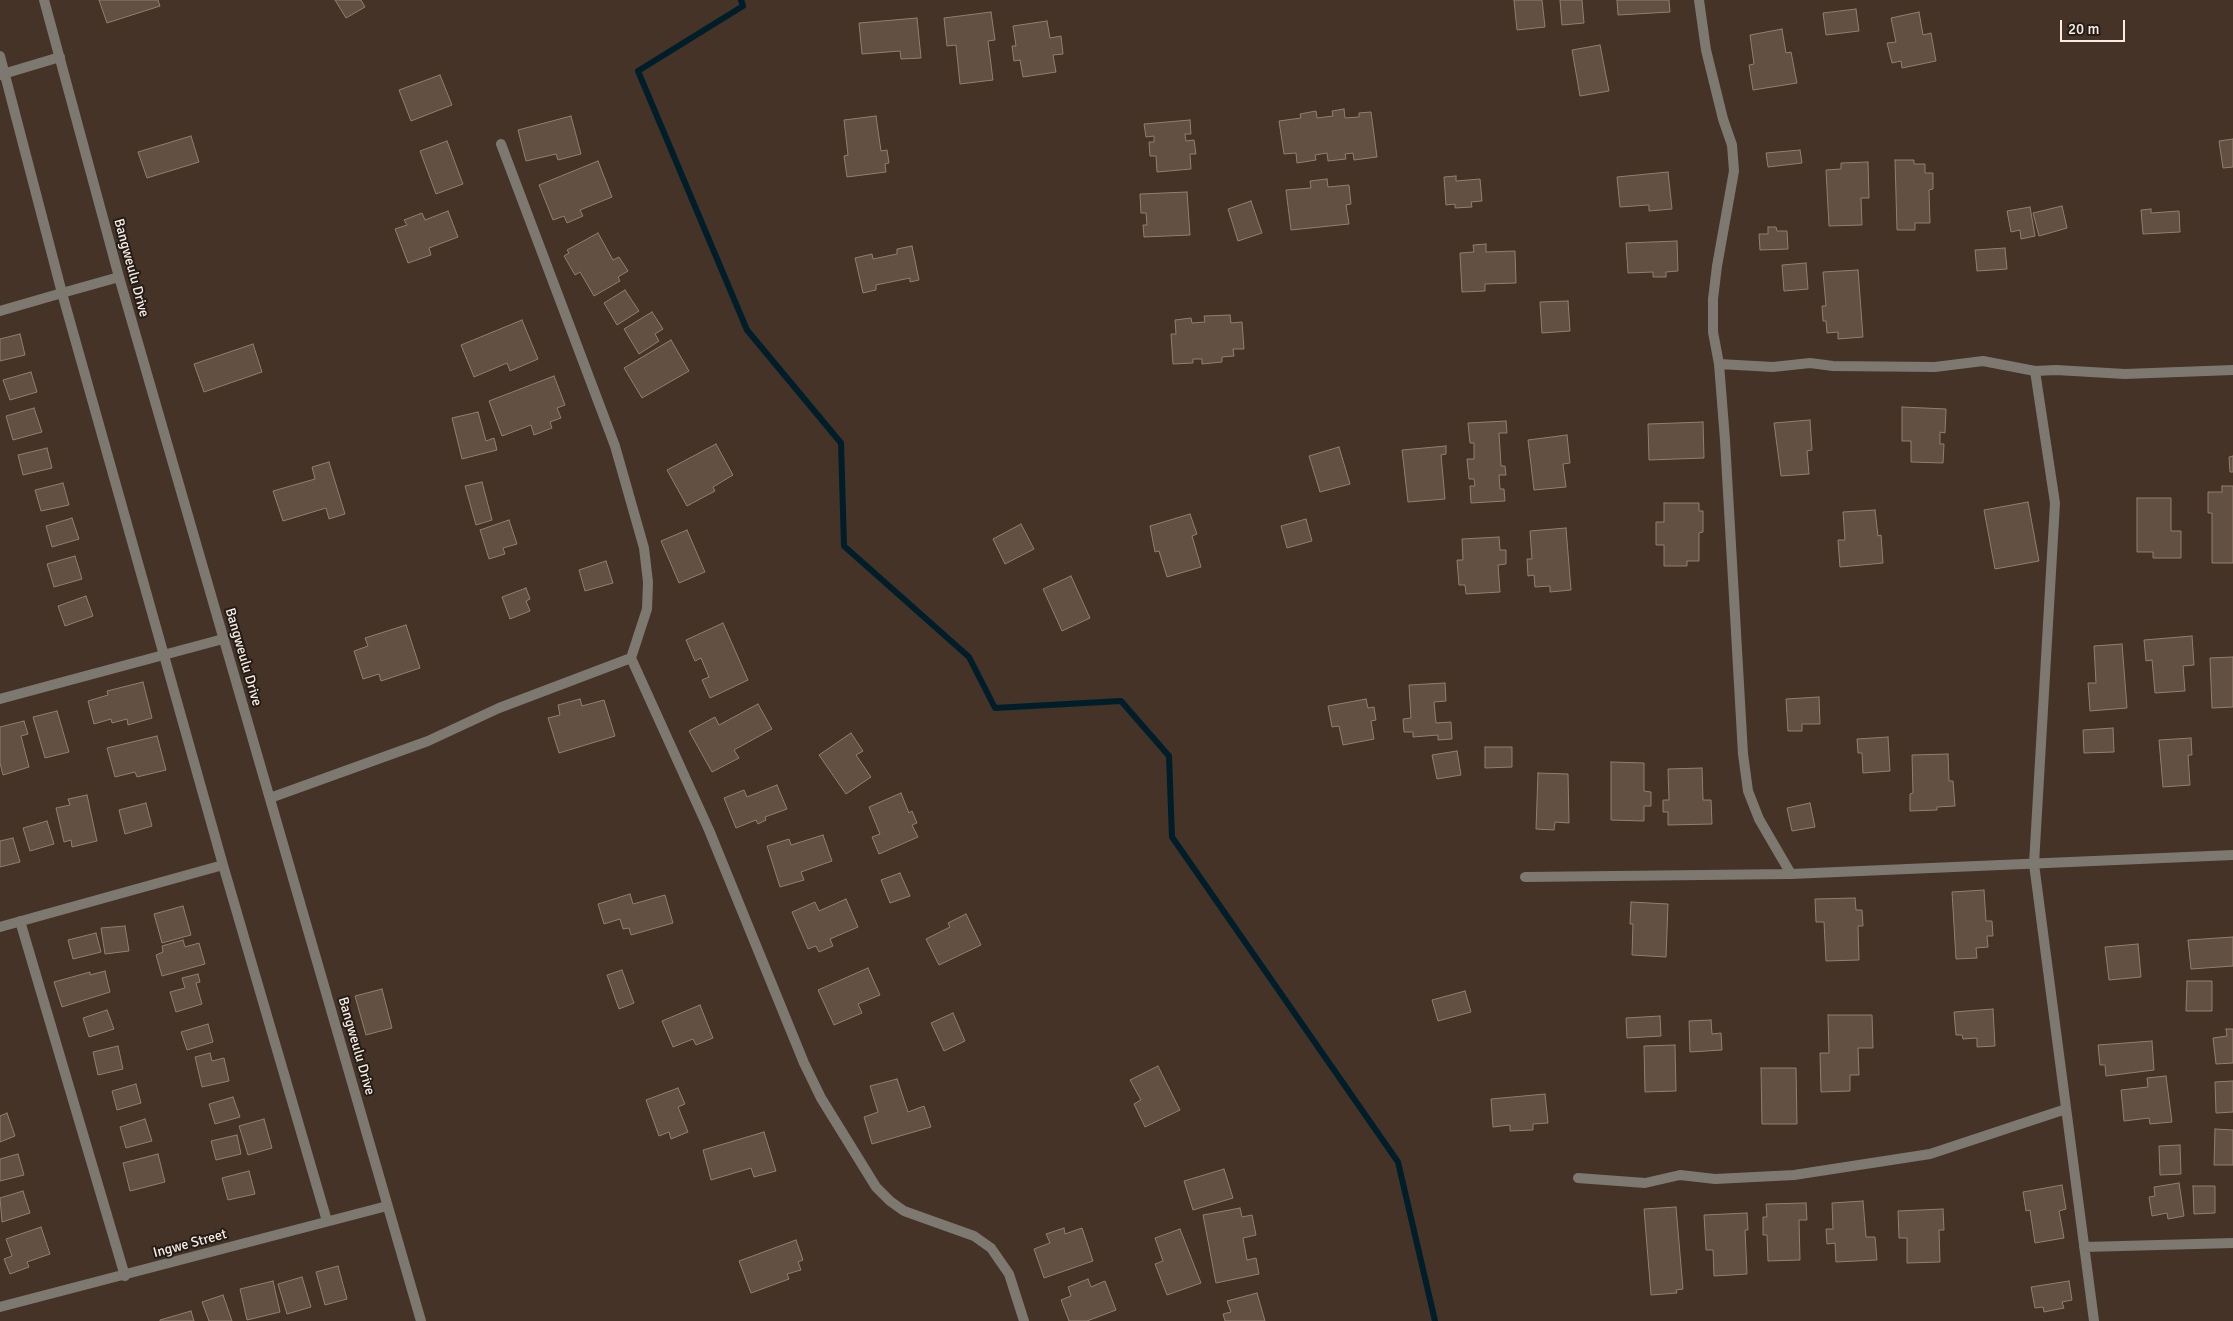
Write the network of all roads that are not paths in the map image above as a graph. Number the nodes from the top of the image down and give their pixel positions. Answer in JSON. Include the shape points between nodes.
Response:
{"nodes":[{"id":1,"x":44,"y":0,"type":"edge"},
{"id":2,"x":1699,"y":0,"type":"edge"},
{"id":3,"x":0,"y":56,"type":"edge"},
{"id":4,"x":60,"y":57,"type":"junction"},
{"id":5,"x":2,"y":74,"type":"edge"},
{"id":6,"x":501,"y":144,"type":"dead end"},
{"id":7,"x":119,"y":277,"type":"junction"},
{"id":8,"x":62,"y":293,"type":"junction"},
{"id":9,"x":0,"y":311,"type":"edge"},
{"id":10,"x":1719,"y":364,"type":"junction"},
{"id":11,"x":2233,"y":370,"type":"edge"},
{"id":12,"x":2035,"y":371,"type":"junction"},
{"id":13,"x":222,"y":639,"type":"junction"},
{"id":14,"x":164,"y":654,"type":"junction"},
{"id":15,"x":631,"y":658,"type":"junction"},
{"id":16,"x":0,"y":699,"type":"edge"},
{"id":17,"x":270,"y":798,"type":"junction"},
{"id":18,"x":2233,"y":855,"type":"edge"},
{"id":19,"x":2034,"y":864,"type":"junction"},
{"id":20,"x":223,"y":865,"type":"junction"},
{"id":21,"x":1791,"y":874,"type":"junction"},
{"id":22,"x":1525,"y":877,"type":"dead end"},
{"id":23,"x":20,"y":921,"type":"junction"},
{"id":24,"x":0,"y":927,"type":"edge"},
{"id":25,"x":2066,"y":1109,"type":"junction"},
{"id":26,"x":1578,"y":1178,"type":"dead end"},
{"id":27,"x":387,"y":1206,"type":"junction"},
{"id":28,"x":327,"y":1221,"type":"junction"},
{"id":29,"x":2233,"y":1242,"type":"edge"},
{"id":30,"x":2084,"y":1247,"type":"junction"},
{"id":31,"x":124,"y":1276,"type":"junction"},
{"id":32,"x":0,"y":1307,"type":"edge"},
{"id":33,"x":421,"y":1321,"type":"edge"},
{"id":34,"x":1024,"y":1321,"type":"edge"},
{"id":35,"x":2094,"y":1321,"type":"edge"}],
"edges":[{"from":1,"to":4,"type":"street","name":"Bangweulu Drive"},
{"from":2,"to":10,"type":"street","via":[[1706,50],[1732,144],[1734,171],[1713,299],[1713,332]]},
{"from":3,"to":5,"type":"street"},
{"from":4,"to":5,"type":"street"},
{"from":4,"to":7,"type":"street","name":"Bangweulu Drive"},
{"from":5,"to":8,"type":"street"},
{"from":6,"to":15,"type":"street","via":[[615,446],[644,548],[647,609]]},
{"from":7,"to":8,"type":"street"},
{"from":7,"to":13,"type":"street","name":"Bangweulu Drive"},
{"from":8,"to":9,"type":"street"},
{"from":8,"to":14,"type":"street"},
{"from":10,"to":12,"type":"street","via":[[1935,367],[1983,361]]},
{"from":10,"to":21,"type":"street","via":[[1748,791],[1759,819]]},
{"from":11,"to":12,"type":"street","via":[[2125,374]]},
{"from":12,"to":19,"type":"street","via":[[2055,503]]},
{"from":13,"to":14,"type":"street"},
{"from":13,"to":17,"type":"street","name":"Bangweulu Drive"},
{"from":14,"to":16,"type":"street"},
{"from":14,"to":20,"type":"street"},
{"from":15,"to":17,"type":"street","via":[[499,708],[428,741]]},
{"from":15,"to":34,"type":"street","via":[[709,830],[821,1098],[876,1187],[890,1201],[919,1218],[974,1236],[992,1248],[1009,1274]]},
{"from":17,"to":27,"type":"street","name":"Bangweulu Drive"},
{"from":18,"to":19,"type":"street"},
{"from":19,"to":21,"type":"street"},
{"from":19,"to":25,"type":"street"},
{"from":20,"to":23,"type":"street"},
{"from":20,"to":28,"type":"street"},
{"from":21,"to":22,"type":"street"},
{"from":23,"to":24,"type":"street"},
{"from":23,"to":31,"type":"street"},
{"from":25,"to":26,"type":"street","via":[[1930,1154],[1794,1175],[1715,1179],[1680,1175],[1644,1183]]},
{"from":25,"to":30,"type":"street"},
{"from":27,"to":28,"type":"street","name":"Ingwe Street"},
{"from":27,"to":33,"type":"street","name":"Bangweulu Drive"},
{"from":28,"to":31,"type":"street","name":"Ingwe Street"},
{"from":29,"to":30,"type":"street"},
{"from":30,"to":35,"type":"street"},
{"from":31,"to":32,"type":"street","name":"Ingwe Street"}]}
